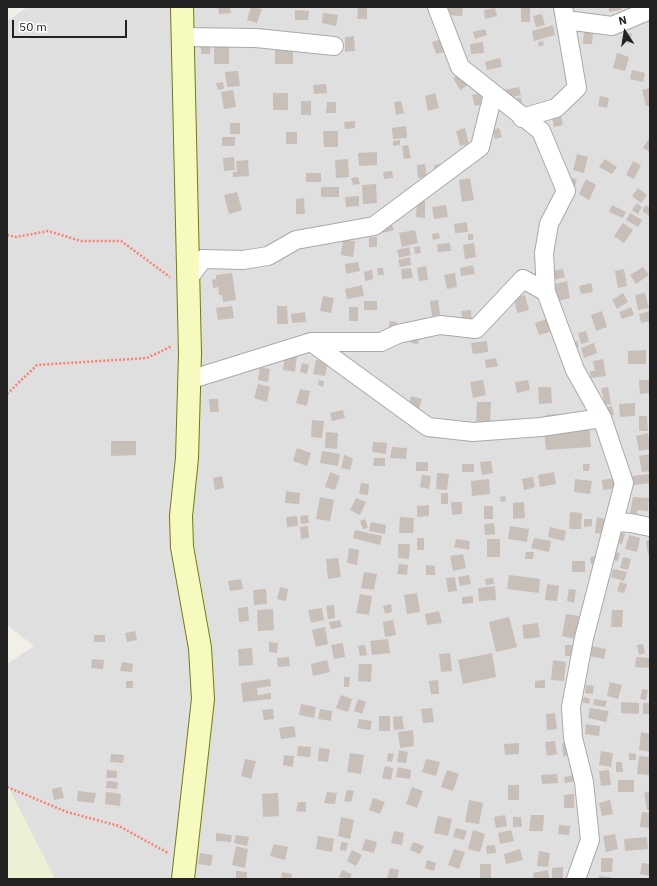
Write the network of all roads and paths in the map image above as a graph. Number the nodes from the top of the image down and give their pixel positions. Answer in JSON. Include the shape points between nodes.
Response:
{"nodes":[{"id":1,"x":182,"y":7,"type":"edge"},
{"id":2,"x":437,"y":7,"type":"edge"},
{"id":3,"x":650,"y":10,"type":"edge"},
{"id":4,"x":565,"y":14,"type":"edge"},
{"id":5,"x":181,"y":37,"type":"junction"},
{"id":6,"x":334,"y":46,"type":"dead end"},
{"id":7,"x":493,"y":94,"type":"junction"},
{"id":8,"x":522,"y":118,"type":"junction"},
{"id":9,"x":7,"y":234,"type":"edge"},
{"id":10,"x":188,"y":279,"type":"junction"},
{"id":11,"x":546,"y":292,"type":"junction"},
{"id":12,"x":189,"y":338,"type":"junction"},
{"id":13,"x":311,"y":342,"type":"junction"},
{"id":14,"x":189,"y":380,"type":"junction"},
{"id":15,"x":7,"y":394,"type":"edge"},
{"id":16,"x":602,"y":418,"type":"junction"},
{"id":17,"x":615,"y":522,"type":"junction"},
{"id":18,"x":650,"y":526,"type":"edge"},
{"id":19,"x":7,"y":787,"type":"edge"},
{"id":20,"x":184,"y":869,"type":"edge"},
{"id":21,"x":576,"y":879,"type":"edge"}],
"edges":[{"from":1,"to":5,"type":"main road"},
{"from":2,"to":7,"type":"street","via":[[460,68]]},
{"from":3,"to":4,"type":"street","via":[[612,26]]},
{"from":4,"to":8,"type":"street","via":[[577,88],[556,108]]},
{"from":5,"to":6,"type":"street","via":[[256,38]]},
{"from":5,"to":10,"type":"main road"},
{"from":7,"to":8,"type":"street"},
{"from":7,"to":10,"type":"street","via":[[480,147],[374,226],[296,240],[268,256],[243,260],[204,260]]},
{"from":8,"to":11,"type":"street","via":[[541,131],[566,191],[549,224],[544,253]]},
{"from":9,"to":10,"type":"path","via":[[16,237],[48,231],[81,241],[121,241],[171,278]]},
{"from":10,"to":12,"type":"main road"},
{"from":11,"to":13,"type":"street","via":[[523,279],[476,329],[440,325],[398,334],[381,342]]},
{"from":11,"to":16,"type":"street","via":[[575,370]]},
{"from":12,"to":14,"type":"main road"},
{"from":12,"to":15,"type":"path","via":[[147,358],[37,365]]},
{"from":13,"to":14,"type":"street"},
{"from":13,"to":16,"type":"street","via":[[428,427],[473,432],[541,427]]},
{"from":14,"to":20,"type":"main road","via":[[187,458],[181,516],[182,547],[200,648],[203,699]]},
{"from":16,"to":17,"type":"street","via":[[624,483]]},
{"from":17,"to":18,"type":"street"},
{"from":17,"to":21,"type":"street","via":[[584,638],[571,707],[573,738],[584,782],[590,840]]},
{"from":19,"to":20,"type":"path","via":[[67,812],[119,826],[160,850]]}]}
